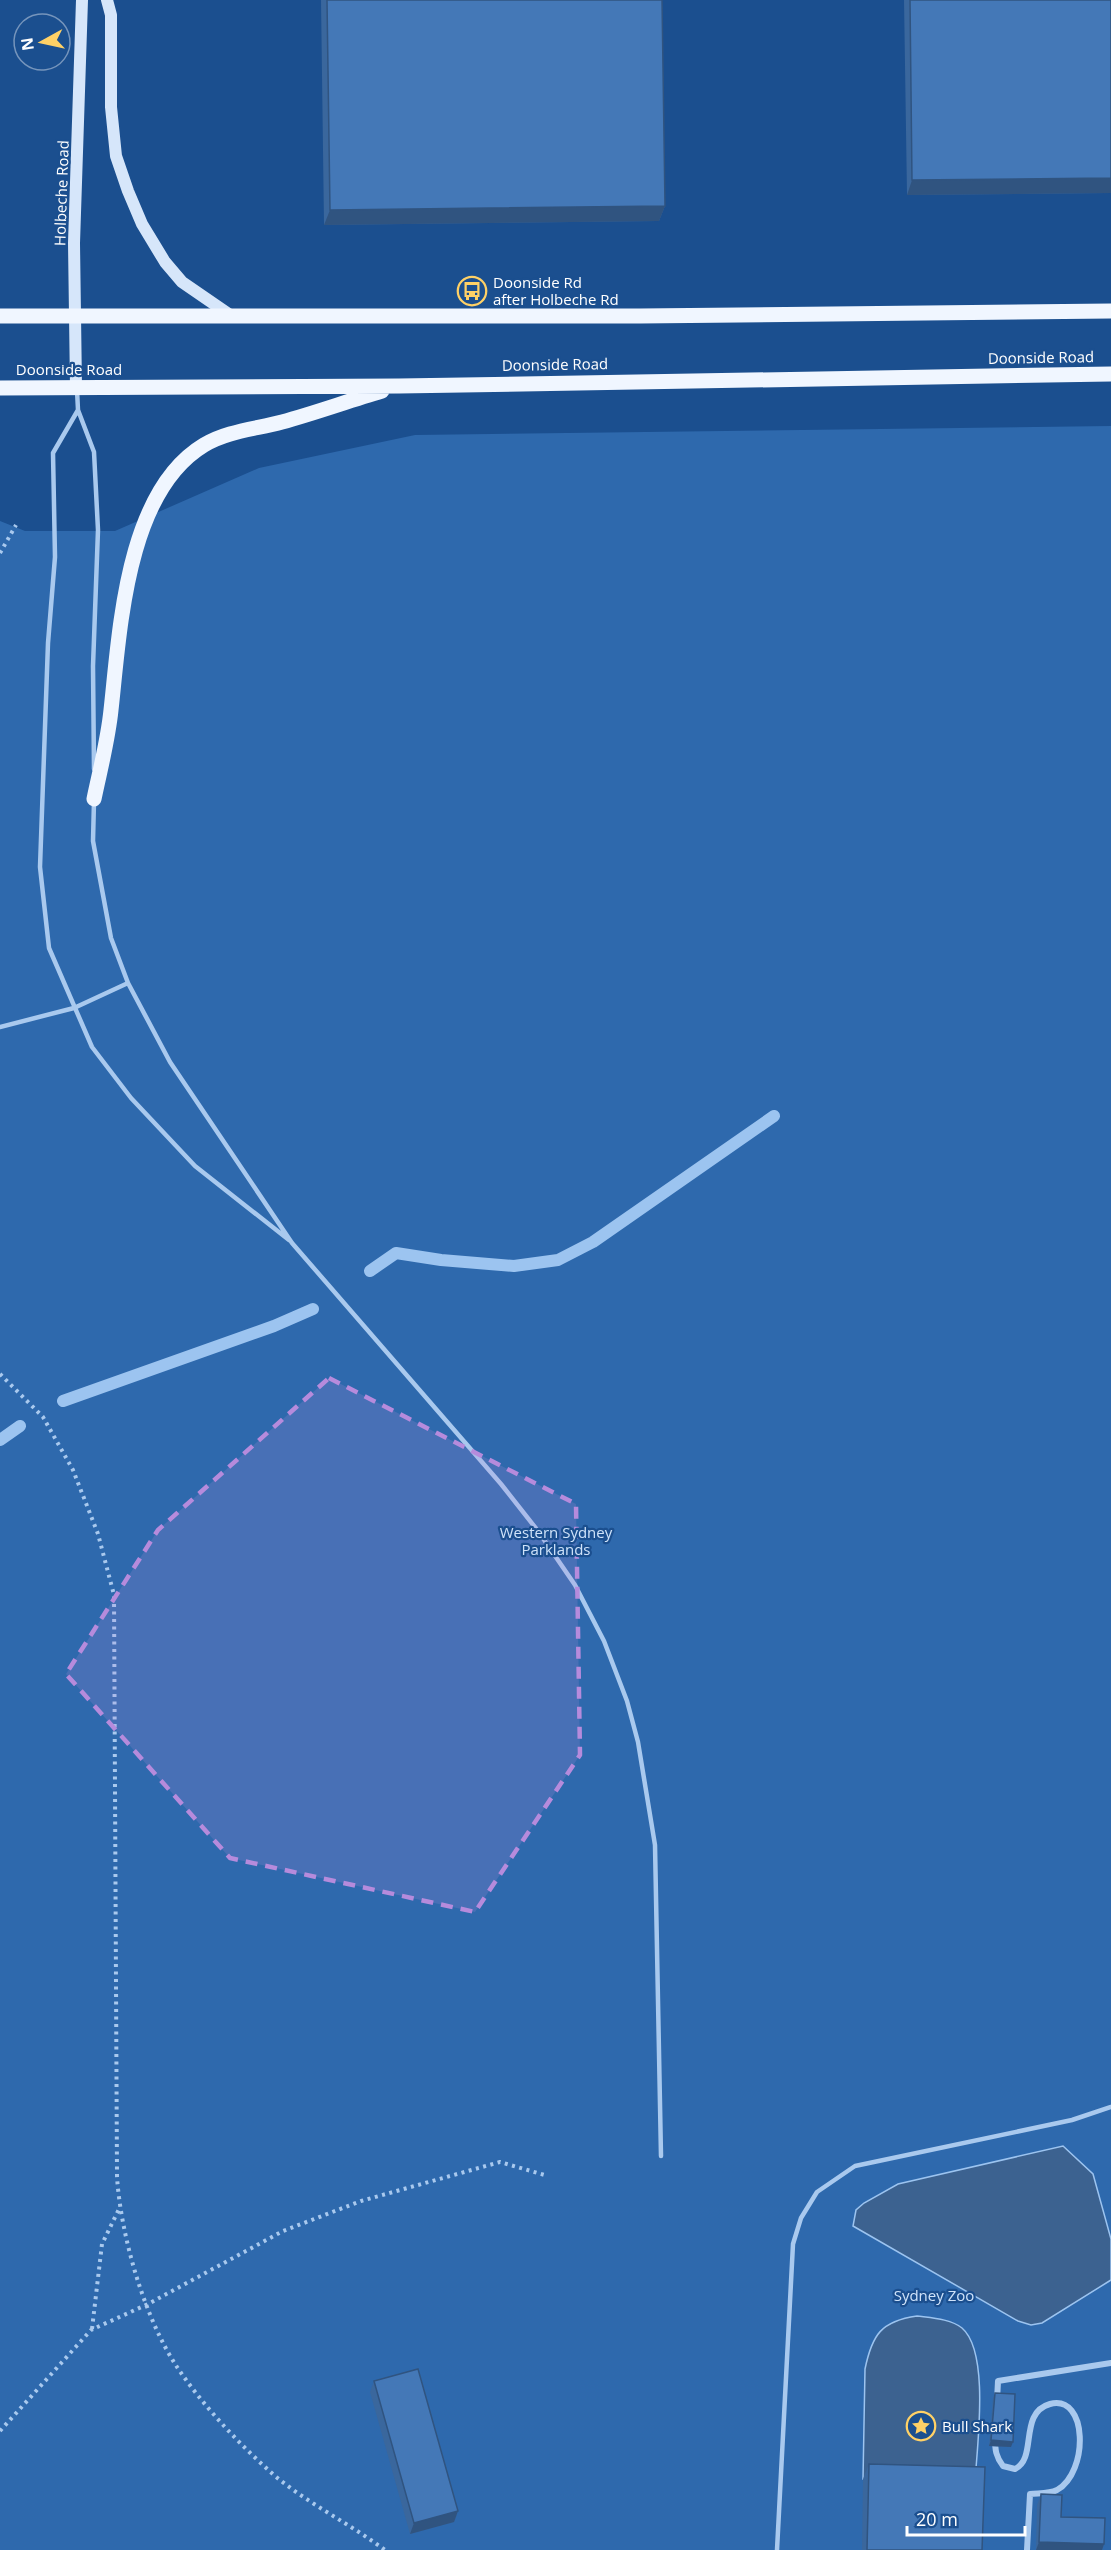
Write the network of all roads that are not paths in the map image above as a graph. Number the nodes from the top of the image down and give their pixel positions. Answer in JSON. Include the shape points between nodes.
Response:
{"nodes":[{"id":1,"x":82,"y":0,"type":"edge"},
{"id":2,"x":107,"y":0,"type":"edge"},
{"id":3,"x":1111,"y":311,"type":"edge"},
{"id":4,"x":230,"y":315,"type":"junction"},
{"id":5,"x":0,"y":316,"type":"edge"},
{"id":6,"x":75,"y":316,"type":"junction"},
{"id":7,"x":1111,"y":374,"type":"edge"},
{"id":8,"x":399,"y":386,"type":"junction"},
{"id":9,"x":76,"y":387,"type":"junction"},
{"id":10,"x":0,"y":388,"type":"edge"},
{"id":11,"x":78,"y":410,"type":"junction"},
{"id":12,"x":94,"y":799,"type":"junction"},
{"id":13,"x":128,"y":983,"type":"junction"},
{"id":14,"x":74,"y":1008,"type":"junction"},
{"id":15,"x":0,"y":1027,"type":"edge"},
{"id":16,"x":292,"y":1243,"type":"junction"},
{"id":17,"x":1111,"y":2107,"type":"edge"},
{"id":18,"x":662,"y":2156,"type":"dead end"},
{"id":19,"x":1111,"y":2363,"type":"edge"},
{"id":20,"x":997,"y":2405,"type":"edge"},
{"id":21,"x":996,"y":2428,"type":"edge"},
{"id":22,"x":777,"y":2550,"type":"edge"},
{"id":23,"x":1027,"y":2550,"type":"edge"}],
"edges":[{"from":1,"to":6,"type":"street","name":"Holbeche Road"},
{"from":2,"to":4,"type":"street","via":[[111,15],[111,107],[116,156],[129,191],[142,224],[165,262],[182,282]]},
{"from":3,"to":4,"type":"main road"},
{"from":4,"to":6,"type":"main road"},
{"from":5,"to":6,"type":"main road"},
{"from":6,"to":9,"type":"street","name":"Holbeche Road"},
{"from":7,"to":8,"type":"main road","name":"Doonside Road"},
{"from":8,"to":9,"type":"main road","name":"Doonside Road"},
{"from":8,"to":12,"type":"main road","via":[[225,435],[203,445],[166,480],[139,533]]},
{"from":9,"to":10,"type":"main road","name":"Doonside Road"},
{"from":9,"to":11,"type":"lane"},
{"from":11,"to":12,"type":"lane","via":[[94,452],[98,530]]},
{"from":11,"to":14,"type":"lane","via":[[53,453],[55,557],[40,867],[49,948]]},
{"from":12,"to":13,"type":"lane","via":[[93,841],[100,882],[111,938]]},
{"from":13,"to":14,"type":"lane"},
{"from":13,"to":16,"type":"lane","via":[[170,1062]]},
{"from":14,"to":15,"type":"lane"},
{"from":14,"to":16,"type":"lane","via":[[92,1047],[139,1107],[195,1166]]},
{"from":16,"to":18,"type":"lane","via":[[501,1484],[575,1585],[604,1641],[638,1742],[655,1845]]},
{"from":17,"to":22,"type":"lane","via":[[1072,2120],[855,2166],[817,2192],[801,2218],[793,2244]]},
{"from":19,"to":20,"type":"street","via":[[998,2381]]},
{"from":21,"to":23,"type":"street","via":[[998,2460],[1008,2469],[1015,2469],[1024,2462],[1034,2415],[1040,2409],[1055,2403],[1064,2406],[1078,2424],[1079,2458],[1066,2483],[1052,2492],[1030,2494]]}]}
